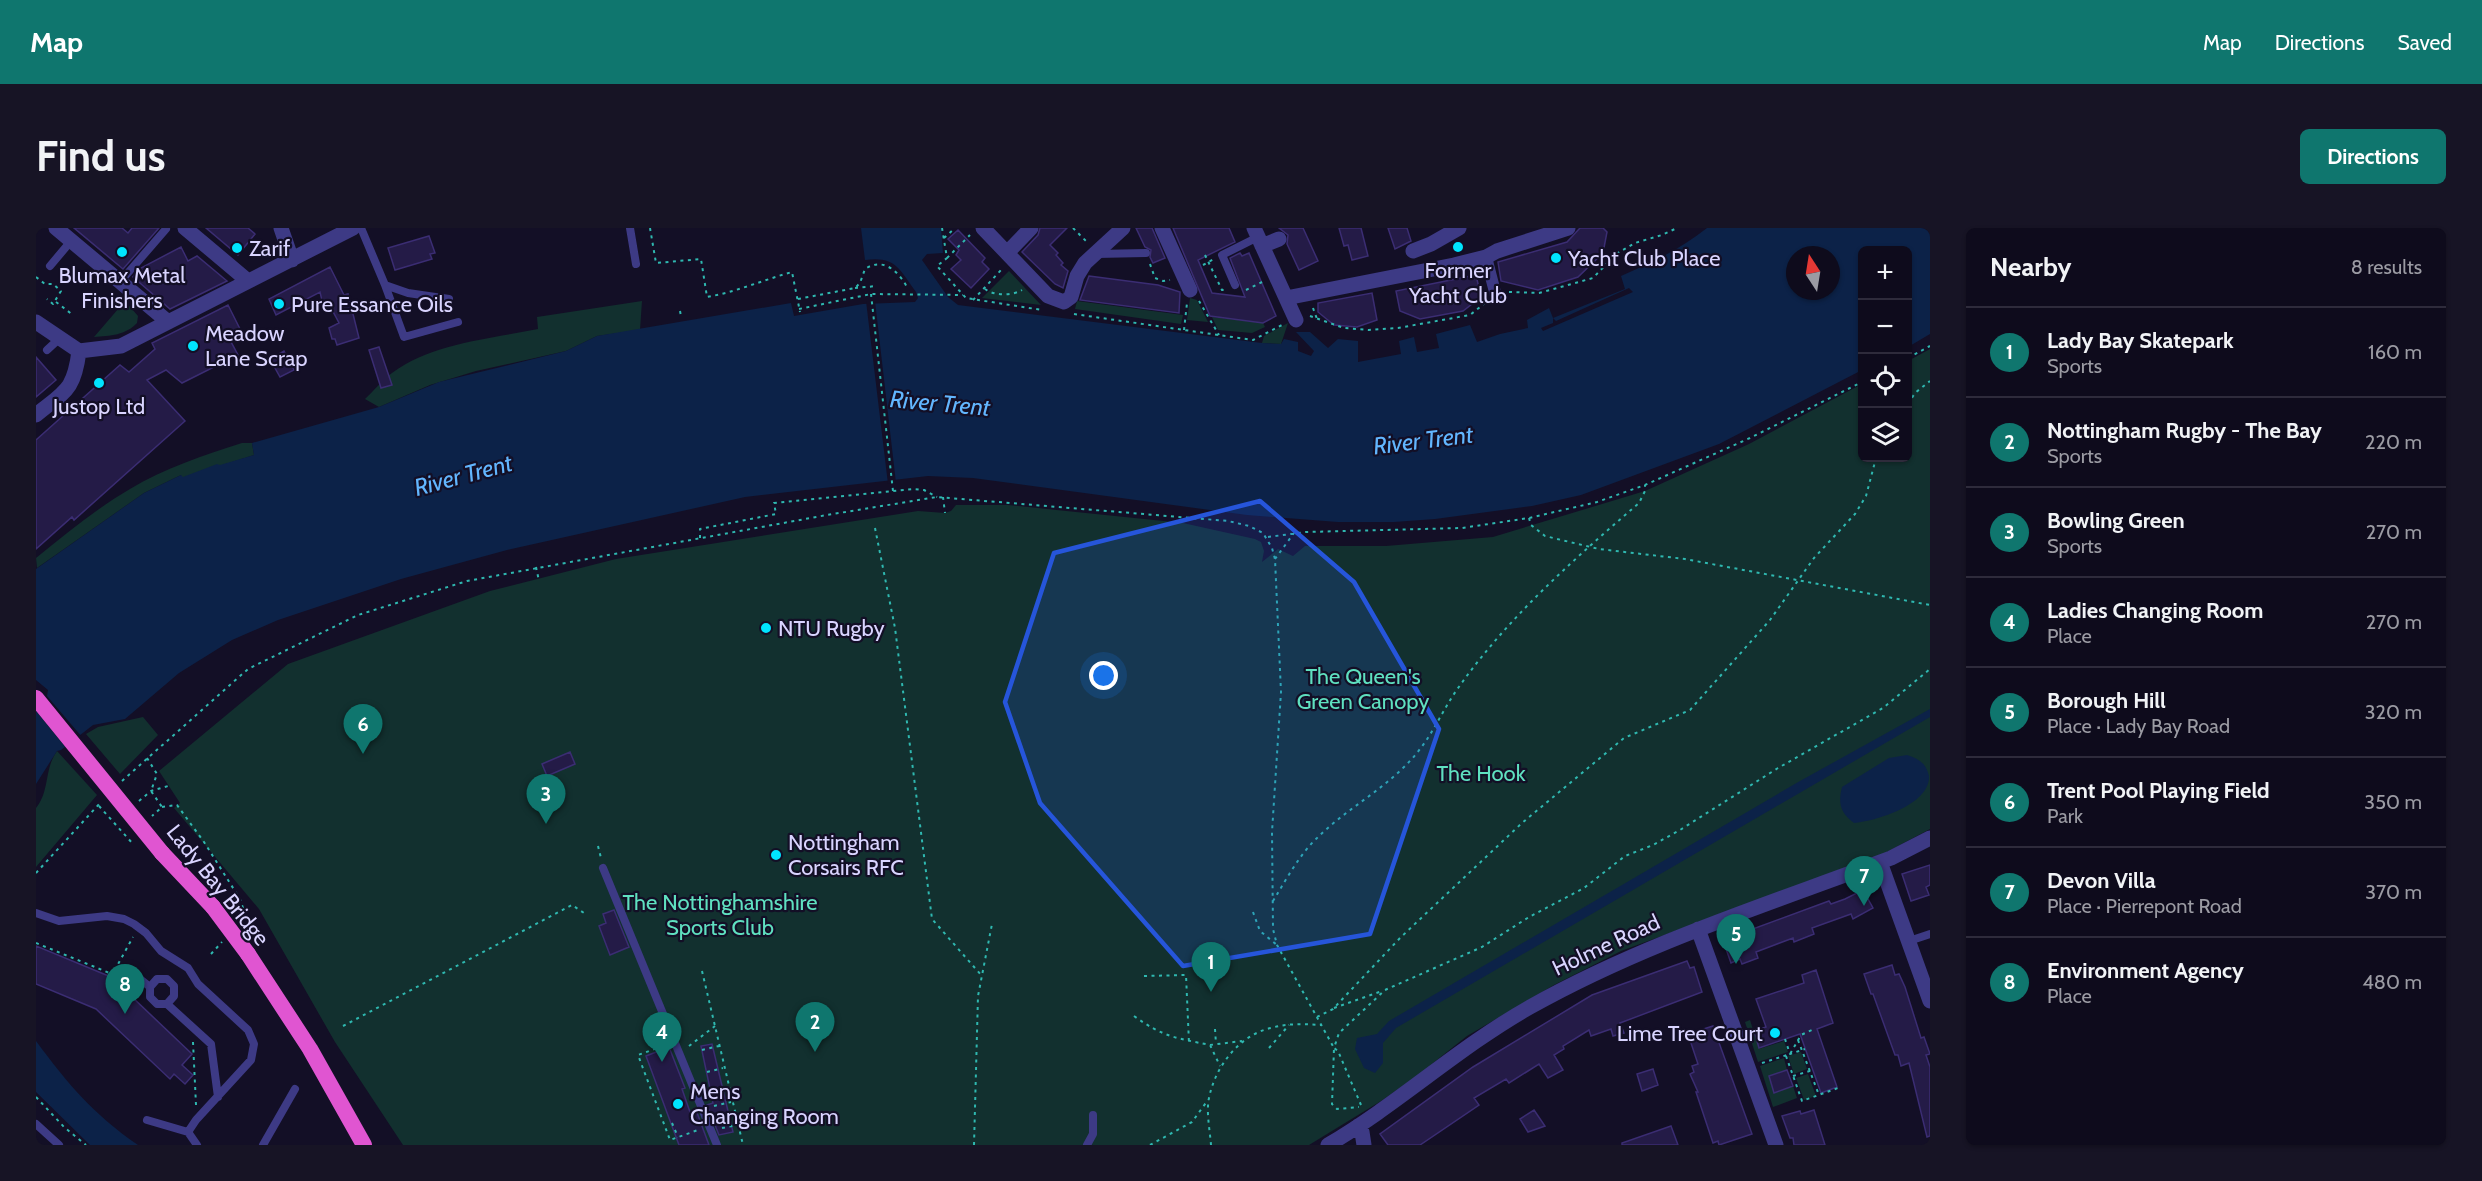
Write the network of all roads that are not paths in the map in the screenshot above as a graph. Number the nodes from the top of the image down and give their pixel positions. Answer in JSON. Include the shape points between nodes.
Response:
{"nodes":[{"id":1,"x":56,"y":228,"type":"edge"},
{"id":2,"x":185,"y":228,"type":"edge"},
{"id":3,"x":281,"y":228,"type":"edge"},
{"id":4,"x":353,"y":228,"type":"edge"},
{"id":5,"x":361,"y":228,"type":"edge"},
{"id":6,"x":630,"y":228,"type":"edge"},
{"id":7,"x":1031,"y":228,"type":"edge"},
{"id":8,"x":1123,"y":228,"type":"edge"},
{"id":9,"x":1162,"y":228,"type":"edge"},
{"id":10,"x":1459,"y":228,"type":"edge"},
{"id":11,"x":1568,"y":228,"type":"edge"},
{"id":12,"x":166,"y":229,"type":"edge"},
{"id":13,"x":979,"y":230,"type":"edge"},
{"id":14,"x":1258,"y":237,"type":"edge"},
{"id":15,"x":1279,"y":239,"type":"dead end"},
{"id":16,"x":71,"y":241,"type":"junction"},
{"id":17,"x":1413,"y":251,"type":"dead end"},
{"id":18,"x":1096,"y":253,"type":"junction"},
{"id":19,"x":1146,"y":253,"type":"dead end"},
{"id":20,"x":1010,"y":256,"type":"junction"},
{"id":21,"x":1486,"y":257,"type":"junction"},
{"id":22,"x":292,"y":260,"type":"junction"},
{"id":23,"x":636,"y":264,"type":"dead end"},
{"id":24,"x":50,"y":266,"type":"dead end"},
{"id":25,"x":248,"y":281,"type":"junction"},
{"id":26,"x":120,"y":282,"type":"junction"},
{"id":27,"x":385,"y":285,"type":"junction"},
{"id":28,"x":1235,"y":285,"type":"dead end"},
{"id":29,"x":1191,"y":292,"type":"road end"},
{"id":30,"x":1497,"y":296,"type":"road end"},
{"id":31,"x":449,"y":298,"type":"dead end"},
{"id":32,"x":1286,"y":298,"type":"junction"},
{"id":33,"x":1296,"y":320,"type":"road end"},
{"id":34,"x":167,"y":321,"type":"junction"},
{"id":35,"x":36,"y":322,"type":"edge"},
{"id":36,"x":458,"y":322,"type":"dead end"},
{"id":37,"x":60,"y":338,"type":"junction"},
{"id":38,"x":47,"y":350,"type":"dead end"},
{"id":39,"x":79,"y":351,"type":"junction"},
{"id":40,"x":36,"y":416,"type":"edge"},
{"id":41,"x":36,"y":698,"type":"edge"},
{"id":42,"x":1930,"y":838,"type":"edge"},
{"id":43,"x":1880,"y":862,"type":"junction"},
{"id":44,"x":603,"y":868,"type":"dead end"},
{"id":45,"x":36,"y":913,"type":"edge"},
{"id":46,"x":1698,"y":929,"type":"junction"},
{"id":47,"x":1930,"y":934,"type":"edge"},
{"id":48,"x":1909,"y":941,"type":"junction"},
{"id":49,"x":134,"y":974,"type":"road end"},
{"id":50,"x":150,"y":987,"type":"junction"},
{"id":51,"x":1930,"y":1001,"type":"edge"},
{"id":52,"x":167,"y":1004,"type":"junction"},
{"id":53,"x":295,"y":1089,"type":"dead end"},
{"id":54,"x":218,"y":1097,"type":"junction"},
{"id":55,"x":1093,"y":1115,"type":"dead end"},
{"id":56,"x":1364,"y":1116,"type":"junction"},
{"id":57,"x":147,"y":1120,"type":"dead end"},
{"id":58,"x":36,"y":1124,"type":"edge"},
{"id":59,"x":188,"y":1132,"type":"junction"},
{"id":60,"x":1772,"y":1144,"type":"edge"},
{"id":61,"x":59,"y":1145,"type":"edge"},
{"id":62,"x":197,"y":1145,"type":"edge"},
{"id":63,"x":263,"y":1145,"type":"edge"},
{"id":64,"x":364,"y":1145,"type":"edge"},
{"id":65,"x":717,"y":1145,"type":"edge"},
{"id":66,"x":1087,"y":1145,"type":"edge"},
{"id":67,"x":1328,"y":1145,"type":"edge"},
{"id":68,"x":1364,"y":1145,"type":"edge"}],
"edges":[{"from":1,"to":16,"type":"street"},
{"from":2,"to":25,"type":"street"},
{"from":3,"to":22,"type":"street"},
{"from":4,"to":22,"type":"street"},
{"from":5,"to":27,"type":"lane"},
{"from":6,"to":23,"type":"lane"},
{"from":7,"to":20,"type":"street"},
{"from":8,"to":18,"type":"street"},
{"from":9,"to":29,"type":"street"},
{"from":10,"to":17,"type":"street"},
{"from":11,"to":21,"type":"street"},
{"from":12,"to":26,"type":"lane"},
{"from":13,"to":20,"type":"street"},
{"from":14,"to":15,"type":"street"},
{"from":14,"to":28,"type":"lane","via":[[1222,255]]},
{"from":14,"to":32,"type":"street"},
{"from":16,"to":24,"type":"lane"},
{"from":16,"to":26,"type":"street"},
{"from":18,"to":19,"type":"lane"},
{"from":18,"to":20,"type":"street","via":[[1081,269],[1071,297],[1064,302],[1048,296]]},
{"from":21,"to":30,"type":"street"},
{"from":21,"to":32,"type":"street"},
{"from":22,"to":25,"type":"street"},
{"from":25,"to":34,"type":"street"},
{"from":26,"to":34,"type":"street"},
{"from":27,"to":31,"type":"lane","via":[[408,293]]},
{"from":27,"to":36,"type":"lane","via":[[404,337]]},
{"from":32,"to":33,"type":"street"},
{"from":34,"to":39,"type":"street","via":[[121,346]]},
{"from":35,"to":37,"type":"street"},
{"from":37,"to":38,"type":"lane"},
{"from":37,"to":39,"type":"street"},
{"from":39,"to":40,"type":"street","via":[[71,385]]},
{"from":41,"to":64,"type":"highway","name":"Lady Bay Bridge","bridge":true,"via":[[162,853],[213,907],[248,954],[310,1049]]},
{"from":42,"to":43,"type":"street","name":"Holme Road"},
{"from":43,"to":46,"type":"street","name":"Holme Road"},
{"from":43,"to":48,"type":"street"},
{"from":44,"to":65,"type":"lane"},
{"from":45,"to":54,"type":"lane","via":[[59,921],[106,916],[124,919],[188,968],[198,984],[248,1030],[254,1044],[251,1060]]},
{"from":46,"to":56,"type":"street","name":"Holme Road","via":[[1628,957],[1527,1008]]},
{"from":46,"to":60,"type":"street"},
{"from":47,"to":48,"type":"lane"},
{"from":48,"to":51,"type":"street"},
{"from":49,"to":50,"type":"lane"},
{"from":50,"to":52,"type":"lane","via":[[150,997],[157,1004]]},
{"from":50,"to":52,"type":"lane","via":[[157,979],[167,979],[174,986],[174,996]]},
{"from":52,"to":54,"type":"lane","via":[[211,1044]]},
{"from":53,"to":63,"type":"lane"},
{"from":54,"to":59,"type":"lane"},
{"from":55,"to":66,"type":"lane","via":[[1093,1134]]},
{"from":56,"to":67,"type":"street","name":"Holme Road"},
{"from":56,"to":68,"type":"street"},
{"from":57,"to":59,"type":"lane"},
{"from":58,"to":61,"type":"lane"},
{"from":59,"to":62,"type":"lane"}]}
